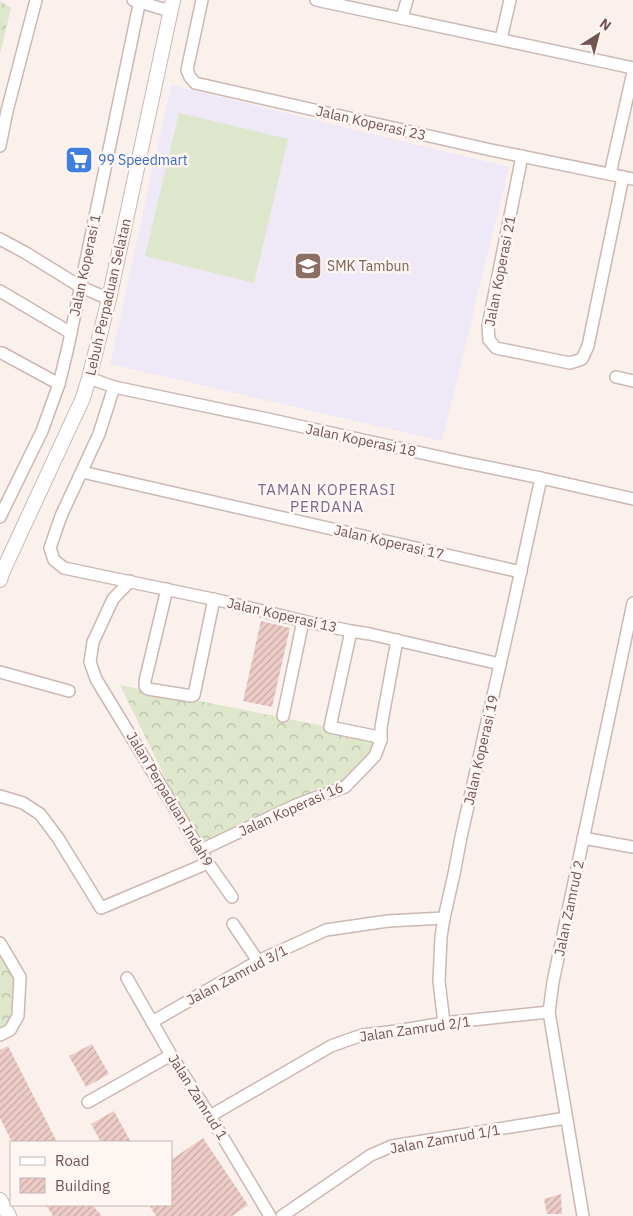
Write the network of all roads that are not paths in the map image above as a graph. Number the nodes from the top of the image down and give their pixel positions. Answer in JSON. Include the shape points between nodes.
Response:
{"nodes":[{"id":1,"x":36,"y":0,"type":"edge"},
{"id":2,"x":202,"y":0,"type":"edge"},
{"id":3,"x":316,"y":0,"type":"edge"},
{"id":4,"x":407,"y":0,"type":"edge"},
{"id":5,"x":510,"y":0,"type":"edge"},
{"id":6,"x":138,"y":1,"type":"edge"},
{"id":7,"x":171,"y":6,"type":"edge"},
{"id":8,"x":402,"y":18,"type":"junction"},
{"id":9,"x":501,"y":39,"type":"junction"},
{"id":10,"x":633,"y":68,"type":"edge"},
{"id":11,"x":633,"y":72,"type":"edge"},
{"id":12,"x":4,"y":109,"type":"edge"},
{"id":13,"x":0,"y":146,"type":"edge"},
{"id":14,"x":522,"y":156,"type":"junction"},
{"id":15,"x":610,"y":174,"type":"junction"},
{"id":16,"x":628,"y":178,"type":"edge"},
{"id":17,"x":0,"y":239,"type":"edge"},
{"id":18,"x":80,"y":287,"type":"junction"},
{"id":19,"x":0,"y":291,"type":"edge"},
{"id":20,"x":108,"y":299,"type":"junction"},
{"id":21,"x":71,"y":332,"type":"junction"},
{"id":22,"x":0,"y":353,"type":"edge"},
{"id":23,"x":616,"y":377,"type":"dead end"},
{"id":24,"x":89,"y":378,"type":"junction"},
{"id":25,"x":633,"y":381,"type":"edge"},
{"id":26,"x":59,"y":384,"type":"junction"},
{"id":27,"x":114,"y":387,"type":"junction"},
{"id":28,"x":82,"y":472,"type":"junction"},
{"id":29,"x":541,"y":478,"type":"junction"},
{"id":30,"x":633,"y":499,"type":"edge"},
{"id":31,"x":0,"y":517,"type":"edge"},
{"id":32,"x":521,"y":572,"type":"junction"},
{"id":33,"x":1,"y":575,"type":"edge"},
{"id":34,"x":130,"y":581,"type":"junction"},
{"id":35,"x":167,"y":589,"type":"junction"},
{"id":36,"x":214,"y":599,"type":"junction"},
{"id":37,"x":633,"y":602,"type":"edge"},
{"id":38,"x":303,"y":621,"type":"junction"},
{"id":39,"x":351,"y":631,"type":"junction"},
{"id":40,"x":398,"y":640,"type":"junction"},
{"id":41,"x":500,"y":664,"type":"junction"},
{"id":42,"x":0,"y":672,"type":"edge"},
{"id":43,"x":69,"y":691,"type":"dead end"},
{"id":44,"x":283,"y":716,"type":"dead end"},
{"id":45,"x":381,"y":740,"type":"junction"},
{"id":46,"x":0,"y":796,"type":"edge"},
{"id":47,"x":583,"y":838,"type":"junction"},
{"id":48,"x":633,"y":847,"type":"edge"},
{"id":49,"x":201,"y":850,"type":"junction"},
{"id":50,"x":208,"y":863,"type":"junction"},
{"id":51,"x":232,"y":897,"type":"dead end"},
{"id":52,"x":444,"y":918,"type":"junction"},
{"id":53,"x":233,"y":924,"type":"dead end"},
{"id":54,"x":0,"y":943,"type":"edge"},
{"id":55,"x":258,"y":961,"type":"junction"},
{"id":56,"x":128,"y":978,"type":"dead end"},
{"id":57,"x":549,"y":1012,"type":"junction"},
{"id":58,"x":152,"y":1022,"type":"junction"},
{"id":59,"x":444,"y":1023,"type":"junction"},
{"id":60,"x":0,"y":1036,"type":"edge"},
{"id":61,"x":171,"y":1056,"type":"junction"},
{"id":62,"x":88,"y":1102,"type":"dead end"},
{"id":63,"x":210,"y":1116,"type":"junction"},
{"id":64,"x":566,"y":1118,"type":"junction"},
{"id":65,"x":0,"y":1200,"type":"edge"},
{"id":66,"x":9,"y":1216,"type":"edge"},
{"id":67,"x":270,"y":1216,"type":"edge"},
{"id":68,"x":282,"y":1216,"type":"edge"},
{"id":69,"x":583,"y":1216,"type":"edge"}],
"edges":[{"from":1,"to":12,"type":"street"},
{"from":2,"to":14,"type":"street","name":"Jalan Koperasi 23","via":[[187,70],[195,83]]},
{"from":3,"to":8,"type":"street"},
{"from":4,"to":8,"type":"street"},
{"from":5,"to":9,"type":"street"},
{"from":6,"to":7,"type":"street"},
{"from":6,"to":18,"type":"street","name":"Jalan Koperasi 1"},
{"from":7,"to":20,"type":"street","name":"Lebuh Perpaduan Selatan"},
{"from":8,"to":9,"type":"street"},
{"from":9,"to":10,"type":"street"},
{"from":11,"to":15,"type":"street"},
{"from":12,"to":13,"type":"street"},
{"from":14,"to":15,"type":"street","name":"Jalan Koperasi 23"},
{"from":14,"to":16,"type":"street","name":"Jalan Koperasi 21","via":[[488,326],[489,340],[496,348],[570,364],[582,359],[588,346]]},
{"from":15,"to":16,"type":"street","name":"Jalan Koperasi 23"},
{"from":17,"to":18,"type":"street"},
{"from":18,"to":20,"type":"street"},
{"from":18,"to":21,"type":"street","name":"Jalan Koperasi 1"},
{"from":19,"to":21,"type":"street"},
{"from":20,"to":24,"type":"street","name":"Lebuh Perpaduan Selatan"},
{"from":21,"to":26,"type":"street","name":"Jalan Koperasi 1"},
{"from":22,"to":26,"type":"street"},
{"from":23,"to":25,"type":"street"},
{"from":24,"to":27,"type":"street","name":"Jalan Koperasi 18"},
{"from":24,"to":33,"type":"street","name":"Lebuh Perpaduan Selatan","via":[[83,398]]},
{"from":26,"to":31,"type":"street","name":"Jalan Koperasi 1","via":[[42,431]]},
{"from":27,"to":28,"type":"street","via":[[99,434]]},
{"from":27,"to":29,"type":"street","name":"Jalan Koperasi 18"},
{"from":28,"to":32,"type":"street","name":"Jalan Koperasi 17"},
{"from":28,"to":34,"type":"street","name":"Jalan Koperasi 13","via":[[50,548],[54,560],[64,568]]},
{"from":29,"to":30,"type":"street","name":"Jalan Koperasi 18"},
{"from":29,"to":32,"type":"street","name":"Jalan Koperasi 19"},
{"from":32,"to":41,"type":"street","name":"Jalan Koperasi 19"},
{"from":34,"to":35,"type":"street","name":"Jalan Koperasi 13"},
{"from":34,"to":49,"type":"street","name":"Jalan Perpaduan Indah9","via":[[113,599],[93,642],[90,662],[96,680]]},
{"from":35,"to":36,"type":"street","name":"Jalan Koperasi 13"},
{"from":35,"to":36,"type":"street","via":[[145,682],[148,689],[194,694]]},
{"from":36,"to":38,"type":"street","name":"Jalan Koperasi 13"},
{"from":37,"to":47,"type":"street","name":"Jalan Zamrud 2"},
{"from":38,"to":39,"type":"street","name":"Jalan Koperasi 13"},
{"from":38,"to":44,"type":"street"},
{"from":39,"to":40,"type":"street","name":"Jalan Koperasi 13"},
{"from":39,"to":45,"type":"street","via":[[330,727]]},
{"from":40,"to":41,"type":"street","name":"Jalan Koperasi 13"},
{"from":40,"to":45,"type":"street","name":"Jalan Koperasi 16"},
{"from":41,"to":52,"type":"street","name":"Jalan Koperasi 19"},
{"from":42,"to":43,"type":"street"},
{"from":45,"to":49,"type":"street","name":"Jalan Koperasi 16","via":[[375,756],[345,787],[296,805]]},
{"from":46,"to":50,"type":"street","via":[[23,803],[40,814],[101,908]]},
{"from":47,"to":48,"type":"street"},
{"from":47,"to":57,"type":"street","name":"Jalan Zamrud 2"},
{"from":49,"to":50,"type":"street","name":"Jalan Perpaduan Indah9"},
{"from":50,"to":51,"type":"street","name":"Jalan Perpaduan Indah9"},
{"from":52,"to":55,"type":"street","name":"Jalan Zamrud 3/1","via":[[388,921],[326,930]]},
{"from":52,"to":59,"type":"street","name":"Jalan Koperasi 19","via":[[439,981]]},
{"from":53,"to":55,"type":"street"},
{"from":54,"to":60,"type":"street","via":[[20,977],[18,1016],[10,1030]]},
{"from":55,"to":58,"type":"street","name":"Jalan Zamrud 3/1"},
{"from":56,"to":58,"type":"street","name":"Jalan Zamrud 1"},
{"from":57,"to":59,"type":"street","name":"Jalan Zamrud 2/1"},
{"from":57,"to":64,"type":"street","name":"Jalan Zamrud 2"},
{"from":58,"to":61,"type":"street","name":"Jalan Zamrud 1"},
{"from":59,"to":63,"type":"street","name":"Jalan Zamrud 2/1","via":[[362,1034],[331,1046]]},
{"from":61,"to":62,"type":"street"},
{"from":61,"to":63,"type":"street","name":"Jalan Zamrud 1"},
{"from":63,"to":67,"type":"street","name":"Jalan Zamrud 1"},
{"from":64,"to":68,"type":"street","name":"Jalan Zamrud 1/1","via":[[392,1146],[371,1155]]},
{"from":64,"to":69,"type":"street","name":"Jalan Zamrud 2"},
{"from":65,"to":66,"type":"street"}]}
